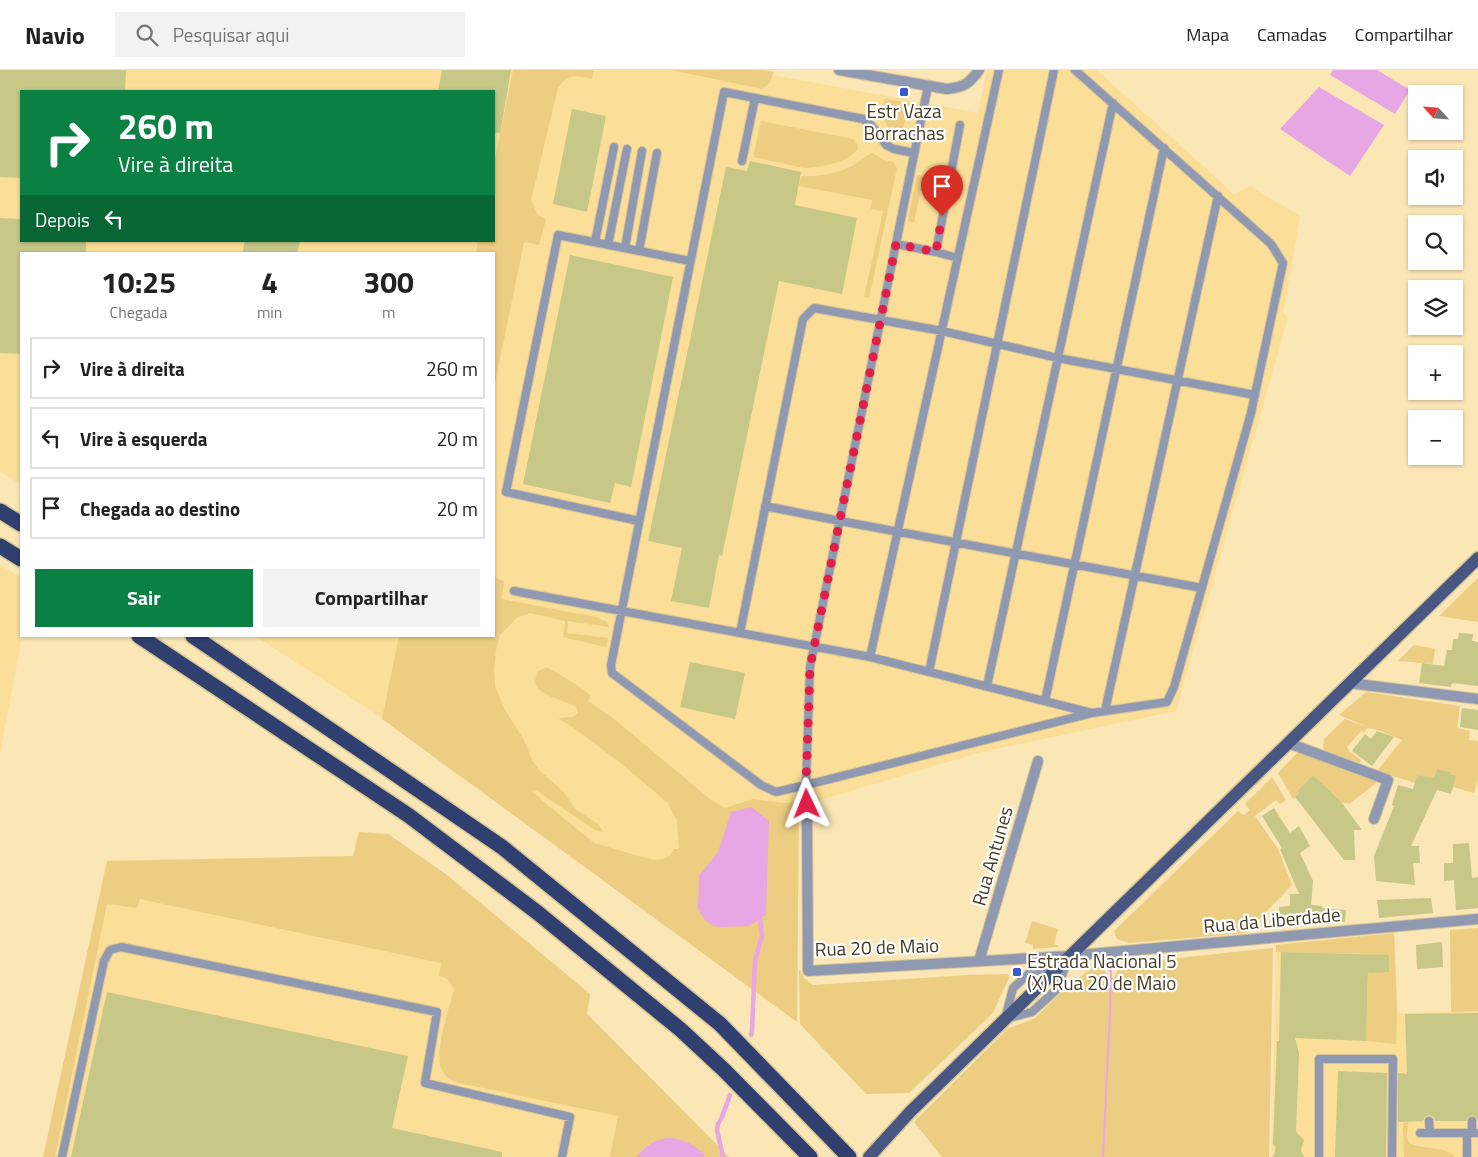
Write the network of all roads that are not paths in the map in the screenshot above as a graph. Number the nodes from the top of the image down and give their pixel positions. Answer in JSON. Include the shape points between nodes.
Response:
{"nodes":[{"id":1,"x":839,"y":70,"type":"edge"},
{"id":2,"x":979,"y":70,"type":"edge"},
{"id":3,"x":999,"y":70,"type":"edge"},
{"id":4,"x":1054,"y":70,"type":"edge"},
{"id":5,"x":1075,"y":70,"type":"edge"},
{"id":6,"x":928,"y":86,"type":"junction"},
{"id":7,"x":755,"y":98,"type":"junction"},
{"id":8,"x":1113,"y":103,"type":"junction"},
{"id":9,"x":960,"y":125,"type":"dead end"},
{"id":10,"x":614,"y":146,"type":"dead end"},
{"id":11,"x":1164,"y":148,"type":"junction"},
{"id":12,"x":627,"y":149,"type":"dead end"},
{"id":13,"x":642,"y":151,"type":"dead end"},
{"id":14,"x":657,"y":153,"type":"dead end"},
{"id":15,"x":914,"y":153,"type":"junction"},
{"id":16,"x":742,"y":161,"type":"dead end"},
{"id":17,"x":1218,"y":196,"type":"junction"},
{"id":18,"x":595,"y":242,"type":"junction"},
{"id":19,"x":896,"y":244,"type":"junction"},
{"id":20,"x":608,"y":245,"type":"junction"},
{"id":21,"x":625,"y":248,"type":"junction"},
{"id":22,"x":639,"y":251,"type":"junction"},
{"id":23,"x":936,"y":252,"type":"junction"},
{"id":24,"x":958,"y":258,"type":"junction"},
{"id":25,"x":690,"y":261,"type":"junction"},
{"id":26,"x":880,"y":319,"type":"junction"},
{"id":27,"x":942,"y":331,"type":"junction"},
{"id":28,"x":998,"y":343,"type":"junction"},
{"id":29,"x":1058,"y":358,"type":"junction"},
{"id":30,"x":1117,"y":370,"type":"junction"},
{"id":31,"x":1178,"y":381,"type":"junction"},
{"id":32,"x":1255,"y":395,"type":"junction"},
{"id":33,"x":765,"y":506,"type":"junction"},
{"id":34,"x":0,"y":511,"type":"edge"},
{"id":35,"x":639,"y":521,"type":"junction"},
{"id":36,"x":840,"y":521,"type":"junction"},
{"id":37,"x":20,"y":523,"type":"edge"},
{"id":38,"x":897,"y":532,"type":"junction"},
{"id":39,"x":956,"y":542,"type":"junction"},
{"id":40,"x":0,"y":546,"type":"edge"},
{"id":41,"x":1016,"y":554,"type":"junction"},
{"id":42,"x":1478,"y":558,"type":"edge"},
{"id":43,"x":20,"y":559,"type":"edge"},
{"id":44,"x":1074,"y":564,"type":"junction"},
{"id":45,"x":1473,"y":569,"type":"edge"},
{"id":46,"x":1135,"y":575,"type":"junction"},
{"id":47,"x":1202,"y":588,"type":"junction"},
{"id":48,"x":514,"y":591,"type":"dead end"},
{"id":49,"x":621,"y":611,"type":"junction"},
{"id":50,"x":740,"y":633,"type":"junction"},
{"id":51,"x":141,"y":637,"type":"edge"},
{"id":52,"x":194,"y":637,"type":"edge"},
{"id":53,"x":814,"y":646,"type":"junction"},
{"id":54,"x":870,"y":657,"type":"junction"},
{"id":55,"x":928,"y":672,"type":"junction"},
{"id":56,"x":1349,"y":684,"type":"junction"},
{"id":57,"x":987,"y":686,"type":"junction"},
{"id":58,"x":1478,"y":699,"type":"edge"},
{"id":59,"x":1045,"y":701,"type":"junction"},
{"id":60,"x":1105,"y":711,"type":"junction"},
{"id":61,"x":1092,"y":713,"type":"junction"},
{"id":62,"x":1288,"y":743,"type":"junction"},
{"id":63,"x":1038,"y":761,"type":"dead end"},
{"id":64,"x":806,"y":785,"type":"junction"},
{"id":65,"x":807,"y":804,"type":"dead end"},
{"id":66,"x":807,"y":815,"type":"dead end"},
{"id":67,"x":1374,"y":819,"type":"dead end"},
{"id":68,"x":1478,"y":919,"type":"edge"},
{"id":69,"x":1069,"y":956,"type":"junction"},
{"id":70,"x":979,"y":961,"type":"junction"},
{"id":71,"x":1005,"y":1019,"type":"junction"},
{"id":72,"x":1429,"y":1121,"type":"dead end"},
{"id":73,"x":1472,"y":1121,"type":"dead end"},
{"id":74,"x":1420,"y":1133,"type":"dead end"},
{"id":75,"x":1430,"y":1133,"type":"junction"},
{"id":76,"x":1472,"y":1133,"type":"edge"},
{"id":77,"x":848,"y":1155,"type":"edge"},
{"id":78,"x":62,"y":1157,"type":"edge"},
{"id":79,"x":562,"y":1157,"type":"edge"},
{"id":80,"x":810,"y":1157,"type":"edge"},
{"id":81,"x":869,"y":1157,"type":"edge"},
{"id":82,"x":1319,"y":1157,"type":"edge"},
{"id":83,"x":1392,"y":1157,"type":"edge"},
{"id":84,"x":1467,"y":1157,"type":"edge"}],
"edges":[{"from":1,"to":6,"type":"street"},
{"from":2,"to":6,"type":"street","via":[[971,82],[960,88]]},
{"from":3,"to":24,"type":"lane"},
{"from":4,"to":28,"type":"lane"},
{"from":5,"to":8,"type":"lane"},
{"from":6,"to":15,"type":"lane"},
{"from":7,"to":15,"type":"lane","via":[[863,119],[886,145]]},
{"from":7,"to":16,"type":"lane"},
{"from":7,"to":25,"type":"lane","via":[[724,92]]},
{"from":8,"to":11,"type":"lane"},
{"from":8,"to":29,"type":"lane"},
{"from":9,"to":23,"type":"lane"},
{"from":10,"to":18,"type":"lane"},
{"from":11,"to":17,"type":"lane"},
{"from":11,"to":30,"type":"lane"},
{"from":12,"to":20,"type":"lane"},
{"from":13,"to":21,"type":"lane"},
{"from":14,"to":22,"type":"lane"},
{"from":15,"to":19,"type":"lane"},
{"from":17,"to":31,"type":"lane"},
{"from":17,"to":32,"type":"lane","via":[[1272,244],[1283,263]]},
{"from":18,"to":20,"type":"lane"},
{"from":18,"to":35,"type":"lane","via":[[558,235],[506,492]]},
{"from":19,"to":23,"type":"lane"},
{"from":19,"to":26,"type":"lane"},
{"from":20,"to":21,"type":"lane"},
{"from":21,"to":22,"type":"lane"},
{"from":22,"to":25,"type":"lane"},
{"from":23,"to":24,"type":"lane"},
{"from":24,"to":27,"type":"lane"},
{"from":25,"to":35,"type":"lane"},
{"from":26,"to":27,"type":"lane"},
{"from":26,"to":33,"type":"lane","via":[[814,308],[803,319]]},
{"from":26,"to":36,"type":"lane"},
{"from":27,"to":28,"type":"lane"},
{"from":27,"to":38,"type":"lane"},
{"from":28,"to":29,"type":"lane"},
{"from":28,"to":39,"type":"lane"},
{"from":29,"to":30,"type":"lane"},
{"from":29,"to":41,"type":"lane"},
{"from":30,"to":31,"type":"lane"},
{"from":30,"to":44,"type":"lane"},
{"from":31,"to":32,"type":"lane"},
{"from":31,"to":46,"type":"lane"},
{"from":32,"to":47,"type":"lane"},
{"from":33,"to":36,"type":"lane"},
{"from":33,"to":50,"type":"lane"},
{"from":34,"to":37,"type":"highway"},
{"from":35,"to":49,"type":"lane"},
{"from":36,"to":38,"type":"lane"},
{"from":36,"to":53,"type":"lane"},
{"from":38,"to":39,"type":"lane"},
{"from":38,"to":54,"type":"lane"},
{"from":39,"to":41,"type":"lane"},
{"from":39,"to":55,"type":"lane"},
{"from":40,"to":43,"type":"highway"},
{"from":41,"to":44,"type":"lane"},
{"from":41,"to":57,"type":"lane"},
{"from":42,"to":45,"type":"main road"},
{"from":44,"to":46,"type":"lane"},
{"from":44,"to":59,"type":"lane"},
{"from":45,"to":56,"type":"main road"},
{"from":46,"to":47,"type":"lane"},
{"from":46,"to":60,"type":"lane"},
{"from":47,"to":60,"type":"lane","via":[[1167,702]]},
{"from":48,"to":49,"type":"lane"},
{"from":49,"to":50,"type":"lane"},
{"from":49,"to":64,"type":"lane","via":[[612,673],[761,785],[776,792]]},
{"from":50,"to":53,"type":"lane"},
{"from":51,"to":80,"type":"highway","via":[[408,815],[538,913],[681,1030]]},
{"from":52,"to":77,"type":"highway","via":[[502,847],[720,1024]]},
{"from":53,"to":54,"type":"lane"},
{"from":53,"to":64,"type":"lane","via":[[810,667]]},
{"from":54,"to":55,"type":"lane"},
{"from":55,"to":57,"type":"lane"},
{"from":56,"to":58,"type":"street"},
{"from":56,"to":62,"type":"main road"},
{"from":57,"to":59,"type":"lane"},
{"from":59,"to":61,"type":"lane"},
{"from":60,"to":61,"type":"lane"},
{"from":61,"to":64,"type":"lane"},
{"from":62,"to":67,"type":"street","via":[[1388,780]]},
{"from":62,"to":69,"type":"main road"},
{"from":63,"to":70,"type":"street","name":"Rua Antunes"},
{"from":64,"to":65,"type":"lane"},
{"from":66,"to":70,"type":"street","name":"Rua 20 de Maio","via":[[808,971]]},
{"from":68,"to":69,"type":"street","name":"Rua da Liberdade"},
{"from":69,"to":70,"type":"street","name":"Rua 20 de Maio"},
{"from":69,"to":71,"type":"main road"},
{"from":69,"to":71,"type":"lane","via":[[1056,990],[1032,1012]]},
{"from":71,"to":81,"type":"main road"},
{"from":72,"to":75,"type":"lane"},
{"from":73,"to":76,"type":"lane"},
{"from":74,"to":75,"type":"lane"},
{"from":75,"to":76,"type":"lane"},
{"from":76,"to":84,"type":"lane"},
{"from":78,"to":79,"type":"lane","via":[[104,961],[110,950],[120,947],[437,1012],[425,1083],[570,1117]]},
{"from":82,"to":83,"type":"lane","via":[[1319,1059],[1393,1059]]}]}
